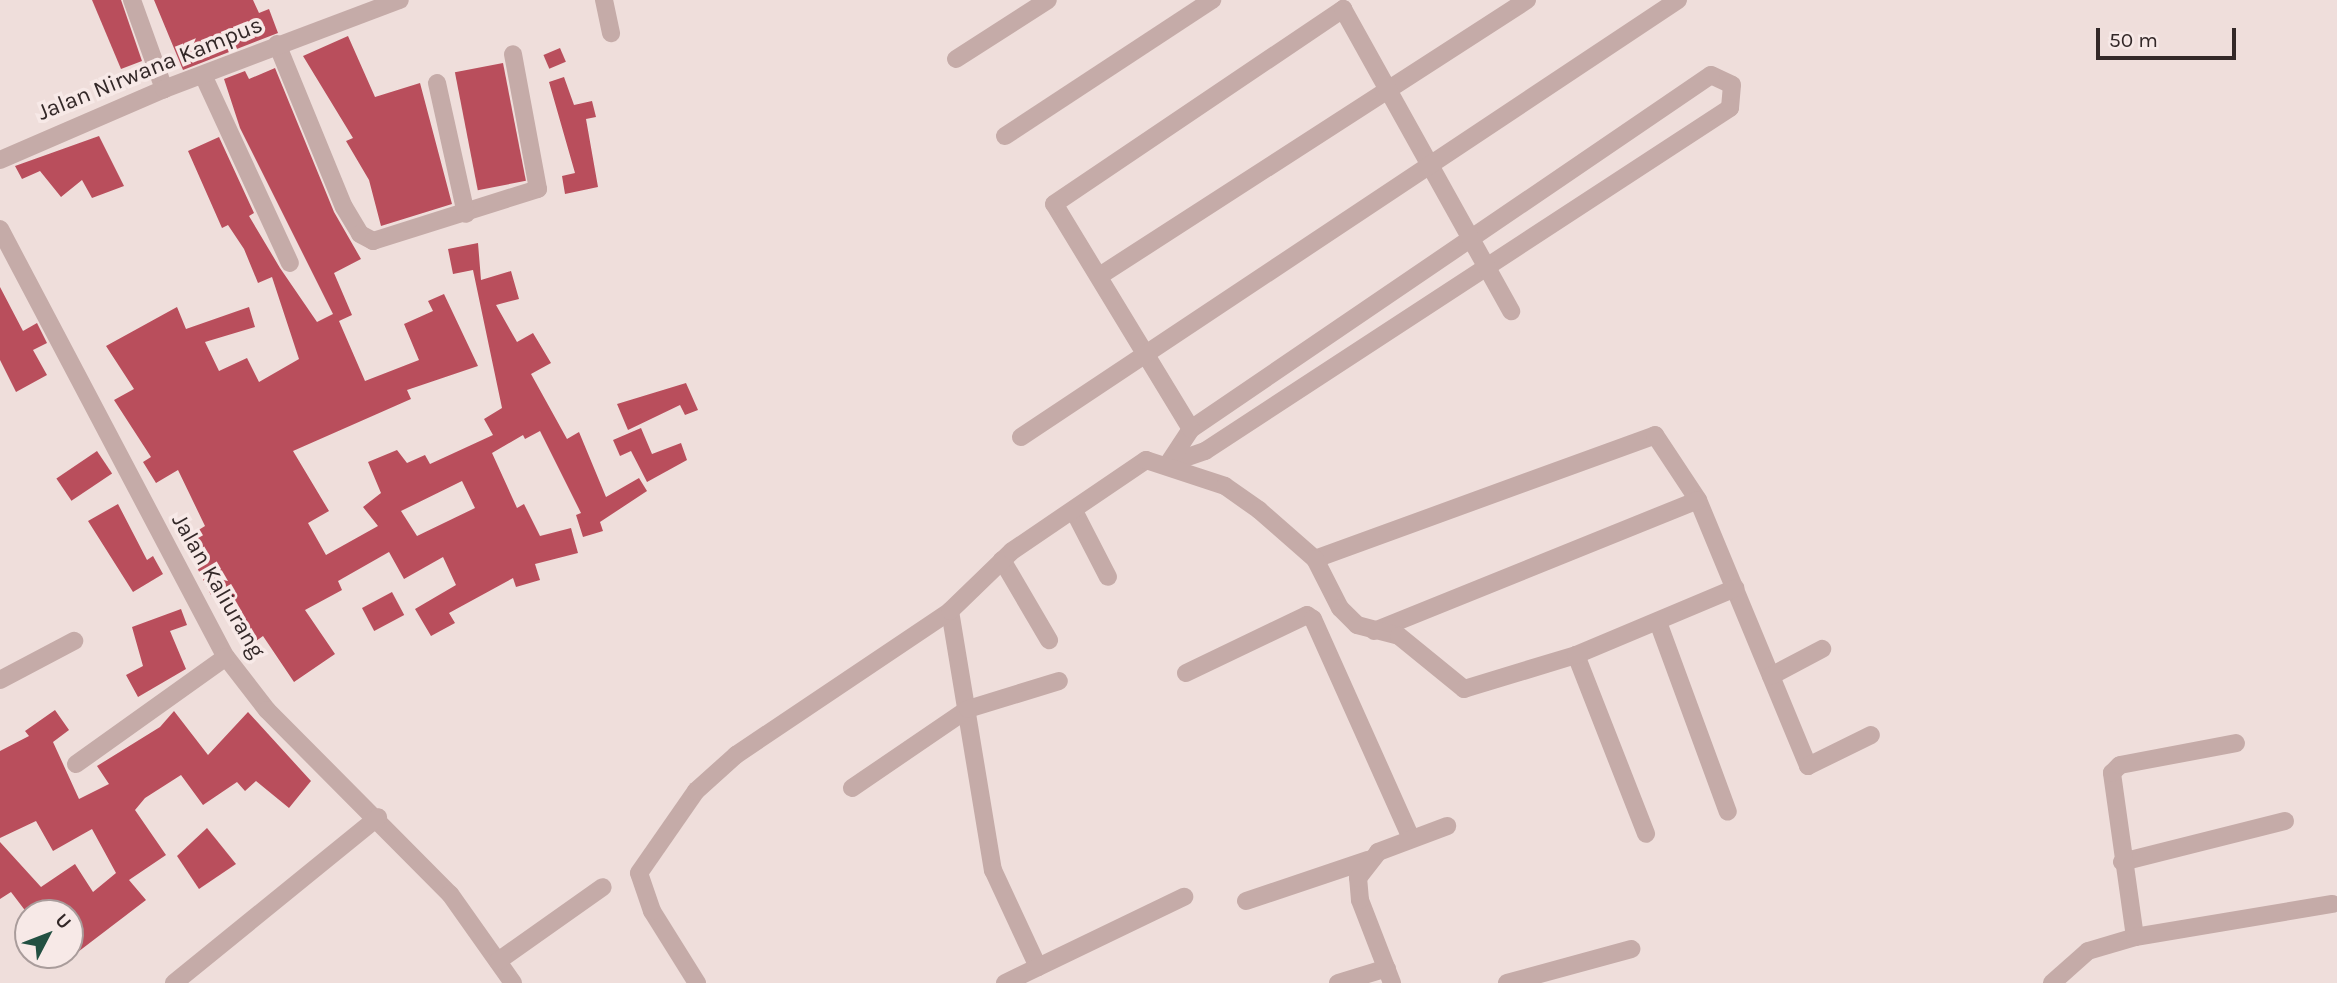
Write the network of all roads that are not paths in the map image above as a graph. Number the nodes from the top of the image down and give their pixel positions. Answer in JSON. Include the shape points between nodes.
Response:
{"nodes":[{"id":1,"x":132,"y":0,"type":"edge"},
{"id":2,"x":400,"y":0,"type":"edge"},
{"id":3,"x":604,"y":0,"type":"edge"},
{"id":4,"x":1048,"y":0,"type":"edge"},
{"id":5,"x":1212,"y":0,"type":"edge"},
{"id":6,"x":1527,"y":0,"type":"edge"},
{"id":7,"x":1678,"y":0,"type":"edge"},
{"id":8,"x":1346,"y":3,"type":"edge"},
{"id":9,"x":611,"y":33,"type":"dead end"},
{"id":10,"x":277,"y":44,"type":"junction"},
{"id":11,"x":513,"y":54,"type":"dead end"},
{"id":12,"x":956,"y":59,"type":"dead end"},
{"id":13,"x":203,"y":75,"type":"junction"},
{"id":14,"x":437,"y":83,"type":"dead end"},
{"id":15,"x":164,"y":89,"type":"junction"},
{"id":16,"x":1387,"y":89,"type":"junction"},
{"id":17,"x":1005,"y":136,"type":"dead end"},
{"id":18,"x":0,"y":160,"type":"edge"},
{"id":19,"x":1433,"y":165,"type":"junction"},
{"id":20,"x":466,"y":214,"type":"junction"},
{"id":21,"x":0,"y":229,"type":"edge"},
{"id":22,"x":1472,"y":239,"type":"junction"},
{"id":23,"x":290,"y":263,"type":"dead end"},
{"id":24,"x":1487,"y":265,"type":"junction"},
{"id":25,"x":1101,"y":275,"type":"junction"},
{"id":26,"x":1511,"y":311,"type":"dead end"},
{"id":27,"x":1145,"y":349,"type":"junction"},
{"id":28,"x":1191,"y":429,"type":"junction"},
{"id":29,"x":1021,"y":436,"type":"dead end"},
{"id":30,"x":1168,"y":464,"type":"junction"},
{"id":31,"x":1698,"y":500,"type":"junction"},
{"id":32,"x":1074,"y":510,"type":"junction"},
{"id":33,"x":1315,"y":559,"type":"junction"},
{"id":34,"x":1002,"y":560,"type":"junction"},
{"id":35,"x":1108,"y":577,"type":"dead end"},
{"id":36,"x":1735,"y":588,"type":"junction"},
{"id":37,"x":950,"y":611,"type":"junction"},
{"id":38,"x":1658,"y":622,"type":"junction"},
{"id":39,"x":1374,"y":631,"type":"junction"},
{"id":40,"x":1049,"y":640,"type":"dead end"},
{"id":41,"x":74,"y":641,"type":"dead end"},
{"id":42,"x":1822,"y":649,"type":"dead end"},
{"id":43,"x":1576,"y":655,"type":"junction"},
{"id":44,"x":226,"y":657,"type":"junction"},
{"id":45,"x":1186,"y":673,"type":"dead end"},
{"id":46,"x":1771,"y":676,"type":"junction"},
{"id":47,"x":0,"y":680,"type":"edge"},
{"id":48,"x":1059,"y":681,"type":"dead end"},
{"id":49,"x":968,"y":709,"type":"junction"},
{"id":50,"x":1871,"y":735,"type":"dead end"},
{"id":51,"x":2236,"y":743,"type":"dead end"},
{"id":52,"x":76,"y":764,"type":"dead end"},
{"id":53,"x":852,"y":788,"type":"dead end"},
{"id":54,"x":1728,"y":812,"type":"dead end"},
{"id":55,"x":378,"y":817,"type":"junction"},
{"id":56,"x":2285,"y":821,"type":"dead end"},
{"id":57,"x":1447,"y":826,"type":"dead end"},
{"id":58,"x":1646,"y":834,"type":"dead end"},
{"id":59,"x":1410,"y":838,"type":"junction"},
{"id":60,"x":1368,"y":860,"type":"junction"},
{"id":61,"x":2122,"y":862,"type":"junction"},
{"id":62,"x":603,"y":887,"type":"dead end"},
{"id":63,"x":1184,"y":897,"type":"dead end"},
{"id":64,"x":1246,"y":901,"type":"dead end"},
{"id":65,"x":2332,"y":904,"type":"dead end"},
{"id":66,"x":2135,"y":937,"type":"junction"},
{"id":67,"x":1631,"y":949,"type":"dead end"},
{"id":68,"x":498,"y":961,"type":"junction"},
{"id":69,"x":1038,"y":967,"type":"junction"},
{"id":70,"x":1390,"y":976,"type":"edge"},
{"id":71,"x":174,"y":983,"type":"edge"},
{"id":72,"x":513,"y":983,"type":"edge"},
{"id":73,"x":697,"y":983,"type":"edge"},
{"id":74,"x":1005,"y":983,"type":"edge"},
{"id":75,"x":1338,"y":983,"type":"edge"},
{"id":76,"x":1507,"y":983,"type":"edge"},
{"id":77,"x":2052,"y":983,"type":"edge"}],
"edges":[{"from":1,"to":15,"type":"street"},
{"from":2,"to":10,"type":"street","name":"Jalan Nirwana Kampus"},
{"from":3,"to":9,"type":"street"},
{"from":4,"to":12,"type":"street"},
{"from":5,"to":17,"type":"street"},
{"from":6,"to":16,"type":"street"},
{"from":7,"to":19,"type":"street"},
{"from":8,"to":16,"type":"street"},
{"from":8,"to":25,"type":"street","via":[[1054,204]]},
{"from":10,"to":13,"type":"street","name":"Jalan Nirwana Kampus"},
{"from":10,"to":20,"type":"street","via":[[344,207],[364,237],[373,241]]},
{"from":11,"to":20,"type":"street","via":[[540,186]]},
{"from":13,"to":15,"type":"street","name":"Jalan Nirwana Kampus"},
{"from":13,"to":23,"type":"street"},
{"from":14,"to":20,"type":"street"},
{"from":15,"to":18,"type":"street","name":"Jalan Nirwana Kampus"},
{"from":16,"to":19,"type":"street"},
{"from":16,"to":25,"type":"street"},
{"from":19,"to":22,"type":"street"},
{"from":19,"to":27,"type":"street"},
{"from":21,"to":44,"type":"street","name":"Jalan Kaliurang"},
{"from":22,"to":24,"type":"street"},
{"from":22,"to":24,"type":"street","via":[[1711,75],[1732,85],[1730,108]]},
{"from":22,"to":28,"type":"street"},
{"from":24,"to":26,"type":"street"},
{"from":24,"to":30,"type":"street","via":[[1205,451]]},
{"from":25,"to":27,"type":"street"},
{"from":27,"to":28,"type":"street"},
{"from":27,"to":29,"type":"street"},
{"from":28,"to":30,"type":"street"},
{"from":30,"to":32,"type":"street","via":[[1146,460]]},
{"from":30,"to":33,"type":"street","via":[[1225,486]]},
{"from":31,"to":33,"type":"street","via":[[1665,444],[1649,434]]},
{"from":31,"to":36,"type":"street"},
{"from":31,"to":39,"type":"street"},
{"from":32,"to":34,"type":"street"},
{"from":32,"to":35,"type":"street"},
{"from":33,"to":39,"type":"street","via":[[1340,608]]},
{"from":34,"to":37,"type":"street"},
{"from":34,"to":40,"type":"street"},
{"from":36,"to":38,"type":"street"},
{"from":36,"to":46,"type":"street"},
{"from":37,"to":49,"type":"street"},
{"from":37,"to":73,"type":"street","via":[[736,755],[655,841],[639,873],[642,892]]},
{"from":38,"to":43,"type":"street"},
{"from":38,"to":54,"type":"street"},
{"from":39,"to":43,"type":"street","via":[[1422,650],[1444,678],[1464,690]]},
{"from":41,"to":47,"type":"street"},
{"from":42,"to":46,"type":"street"},
{"from":43,"to":58,"type":"street"},
{"from":44,"to":52,"type":"street"},
{"from":44,"to":55,"type":"street","name":"Jalan Kaliurang","via":[[267,710]]},
{"from":45,"to":59,"type":"street","via":[[1307,615],[1313,619]]},
{"from":46,"to":50,"type":"street","via":[[1808,766]]},
{"from":48,"to":49,"type":"street"},
{"from":49,"to":53,"type":"street"},
{"from":49,"to":69,"type":"street","via":[[993,870]]},
{"from":51,"to":61,"type":"street","via":[[2116,767],[2110,786]]},
{"from":55,"to":68,"type":"street","name":"Jalan Kaliurang","via":[[450,894]]},
{"from":55,"to":71,"type":"street"},
{"from":56,"to":61,"type":"street"},
{"from":57,"to":59,"type":"street"},
{"from":59,"to":60,"type":"street"},
{"from":60,"to":64,"type":"street"},
{"from":60,"to":70,"type":"street","via":[[1358,878],[1360,900]]},
{"from":61,"to":66,"type":"street"},
{"from":62,"to":68,"type":"street"},
{"from":63,"to":69,"type":"street"},
{"from":65,"to":66,"type":"street"},
{"from":66,"to":77,"type":"street","via":[[2088,951]]},
{"from":67,"to":76,"type":"street"},
{"from":68,"to":72,"type":"street","name":"Jalan Kaliurang"},
{"from":69,"to":74,"type":"street"},
{"from":70,"to":75,"type":"street"}]}
